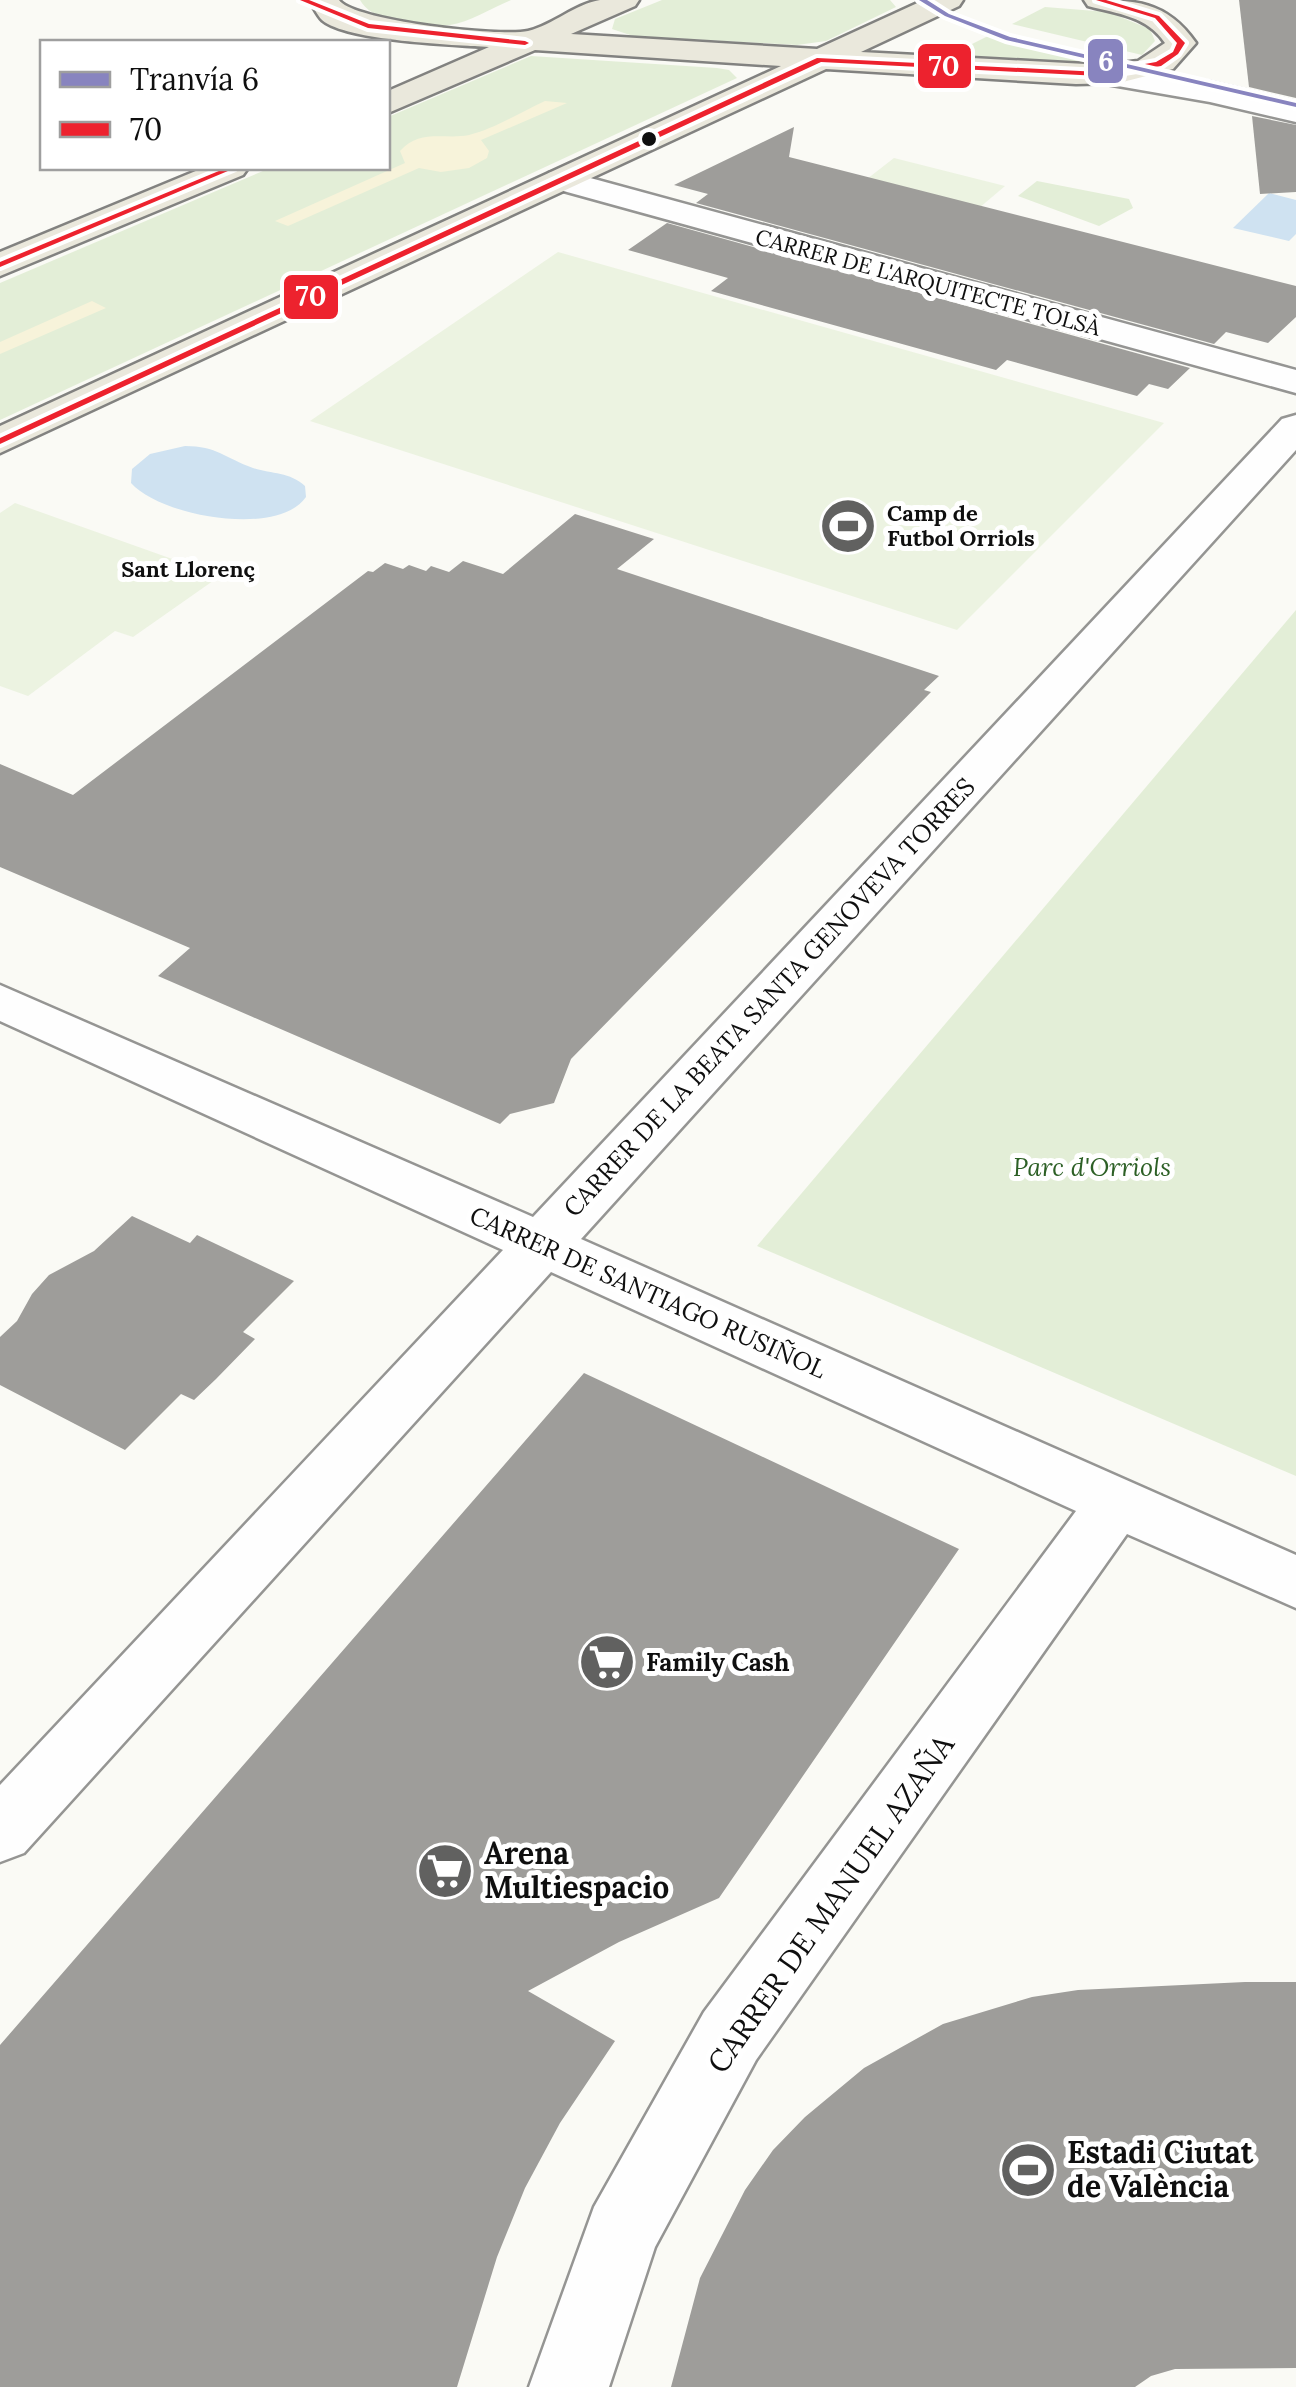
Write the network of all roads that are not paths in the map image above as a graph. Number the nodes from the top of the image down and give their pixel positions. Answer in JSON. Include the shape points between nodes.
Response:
{"nodes":[{"id":1,"x":624,"y":0,"type":"edge"},
{"id":2,"x":948,"y":0,"type":"edge"},
{"id":3,"x":1099,"y":0,"type":"edge"},
{"id":4,"x":318,"y":3,"type":"edge"},
{"id":5,"x":524,"y":43,"type":"junction"},
{"id":6,"x":1176,"y":53,"type":"junction"},
{"id":7,"x":820,"y":60,"type":"junction"},
{"id":8,"x":1100,"y":74,"type":"junction"},
{"id":9,"x":1296,"y":88,"type":"edge"},
{"id":10,"x":390,"y":102,"type":"edge"},
{"id":11,"x":1296,"y":112,"type":"edge"},
{"id":12,"x":227,"y":170,"type":"edge"},
{"id":13,"x":561,"y":180,"type":"junction"},
{"id":14,"x":2,"y":263,"type":"edge"},
{"id":15,"x":1296,"y":382,"type":"edge"},
{"id":16,"x":1296,"y":427,"type":"edge"},
{"id":17,"x":0,"y":441,"type":"edge"},
{"id":18,"x":0,"y":1001,"type":"edge"},
{"id":19,"x":543,"y":1242,"type":"junction"},
{"id":20,"x":1116,"y":1502,"type":"junction"},
{"id":21,"x":1296,"y":1583,"type":"edge"},
{"id":22,"x":0,"y":1832,"type":"edge"},
{"id":23,"x":569,"y":2387,"type":"edge"}],
"edges":[{"from":1,"to":5,"type":"main road"},
{"from":2,"to":7,"type":"main road"},
{"from":3,"to":6,"type":"main road","via":[[1169,24],[1182,43]]},
{"from":4,"to":5,"type":"main road","via":[[352,22],[394,31]]},
{"from":5,"to":7,"type":"main road"},
{"from":5,"to":10,"type":"main road"},
{"from":6,"to":8,"type":"main road","via":[[1145,68]]},
{"from":6,"to":9,"type":"street","via":[[1224,73]]},
{"from":7,"to":8,"type":"main road"},
{"from":7,"to":13,"type":"main road"},
{"from":8,"to":11,"type":"street"},
{"from":12,"to":14,"type":"main road"},
{"from":13,"to":15,"type":"street","name":"CARRER DE L'ARQUITECTE TOLSÀ"},
{"from":13,"to":17,"type":"main road"},
{"from":16,"to":19,"type":"street","name":"CARRER DE LA BEATA SANTA GENOVEVA TORRES"},
{"from":18,"to":19,"type":"street","name":"CARRER DE SANTIAGO RUSIÑOL"},
{"from":19,"to":20,"type":"street","name":"CARRER DE SANTIAGO RUSIÑOL"},
{"from":19,"to":22,"type":"street","name":"CARRER DE LA BEATA SANTA GENOVEVA TORRES"},
{"from":20,"to":21,"type":"street","name":"CARRER DE SANTIAGO RUSIÑOL"},
{"from":20,"to":23,"type":"street","name":"CARRER DE MANUEL AZAÑA","via":[[730,2036],[622,2233]]}]}
